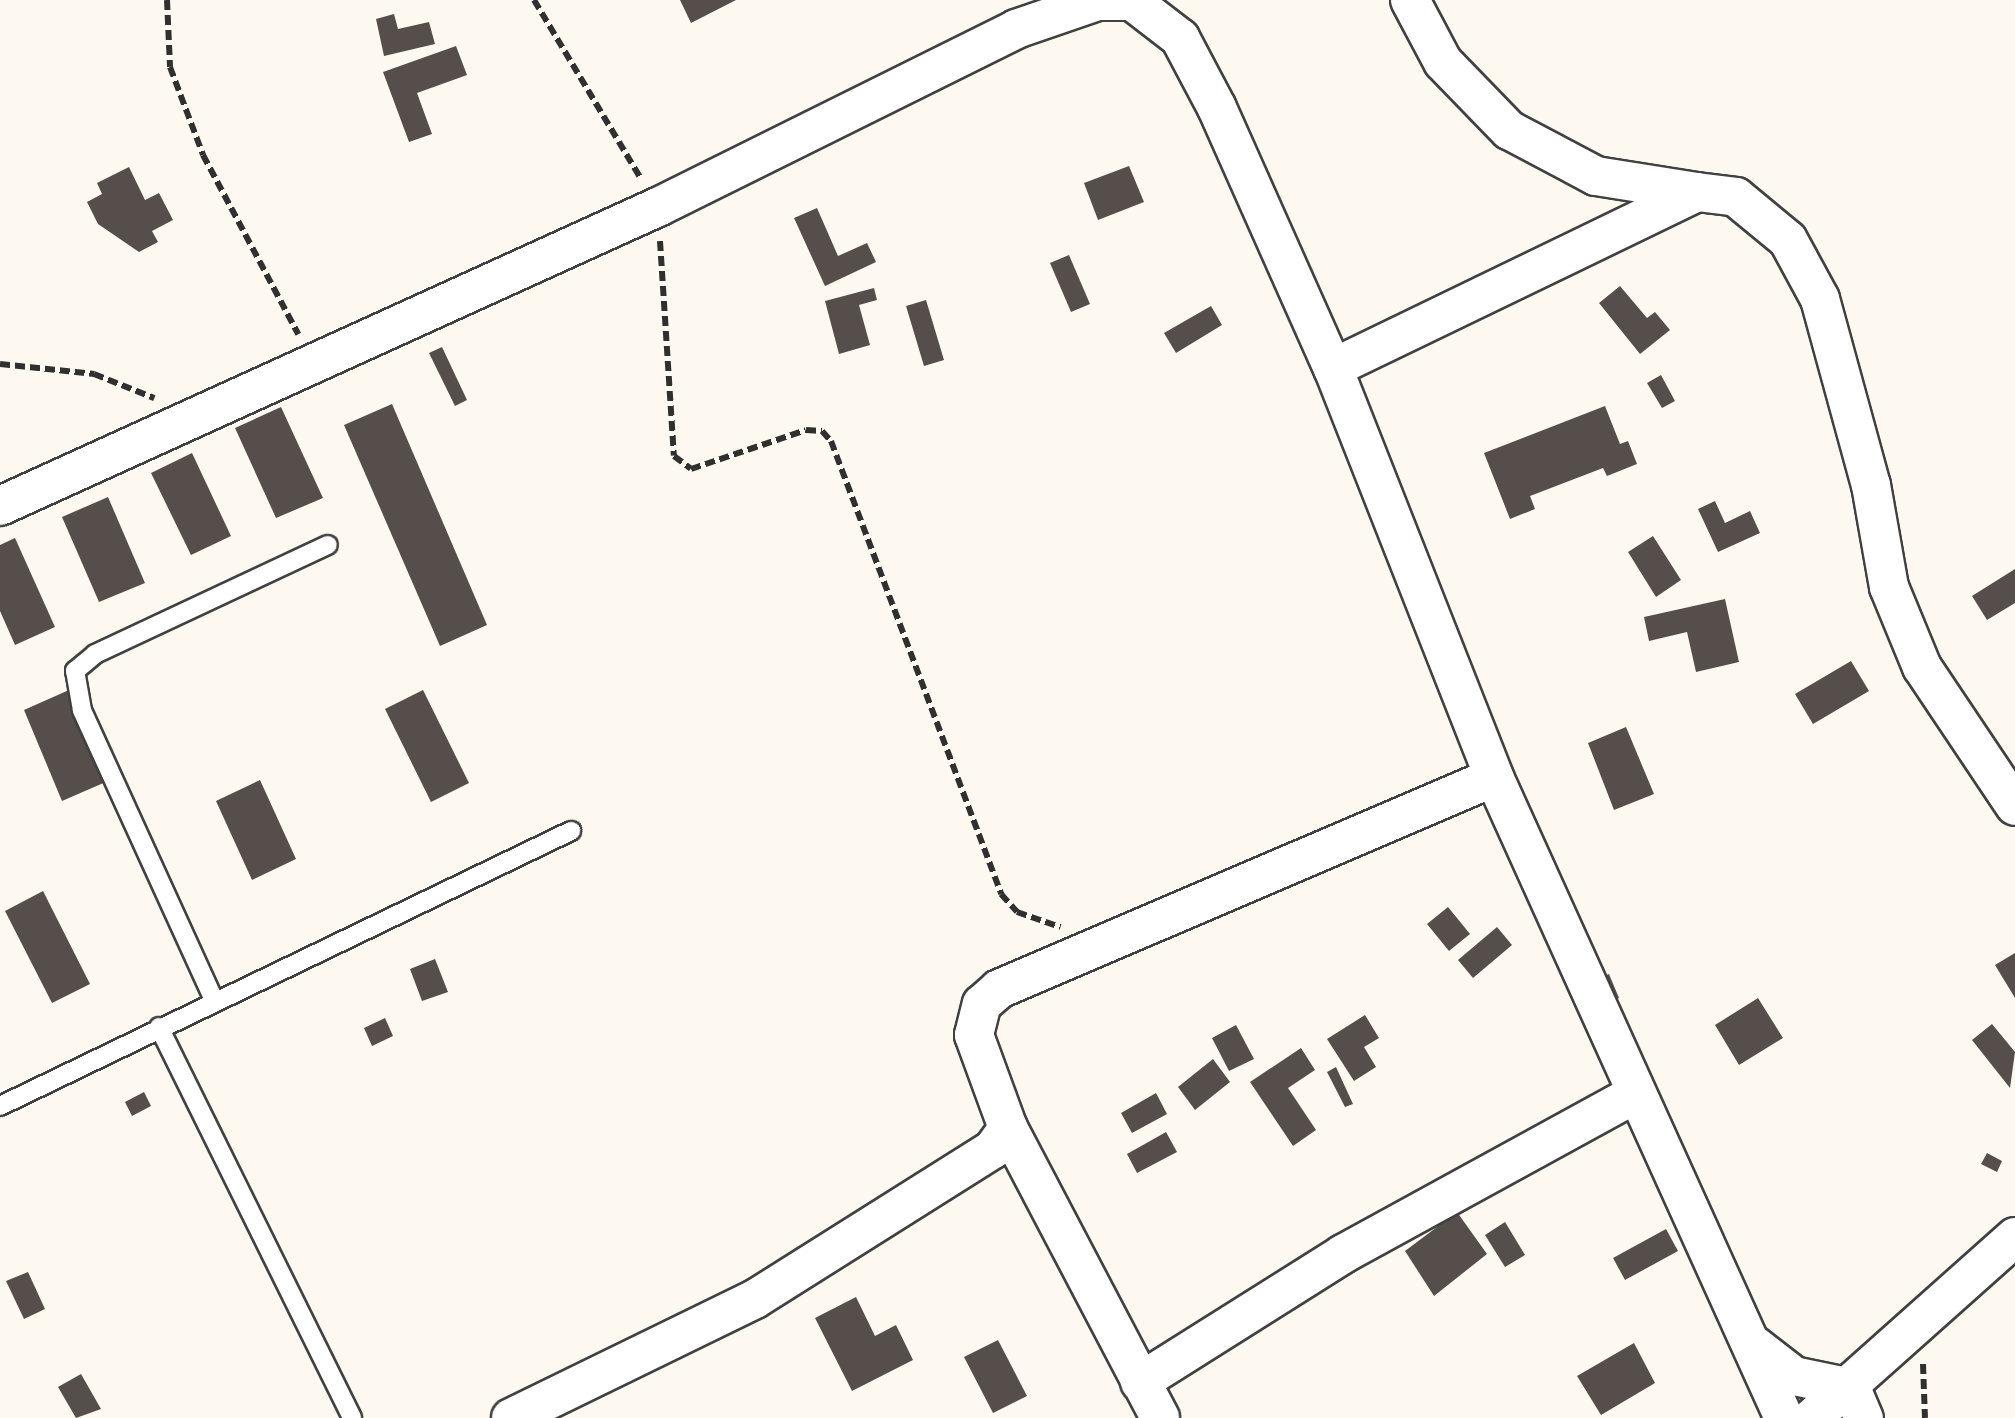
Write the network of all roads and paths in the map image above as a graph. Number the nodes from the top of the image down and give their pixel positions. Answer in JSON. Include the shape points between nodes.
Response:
{"nodes":[{"id":1,"x":167,"y":0,"type":"edge"},
{"id":2,"x":534,"y":0,"type":"edge"},
{"id":3,"x":1410,"y":0,"type":"edge"},
{"id":4,"x":1132,"y":1,"type":"edge"},
{"id":5,"x":1698,"y":192,"type":"junction"},
{"id":6,"x":658,"y":207,"type":"junction"},
{"id":7,"x":0,"y":364,"type":"edge"},
{"id":8,"x":315,"y":364,"type":"junction"},
{"id":9,"x":1333,"y":368,"type":"junction"},
{"id":10,"x":197,"y":417,"type":"junction"},
{"id":11,"x":0,"y":506,"type":"edge"},
{"id":12,"x":328,"y":545,"type":"dead end"},
{"id":13,"x":1494,"y":777,"type":"junction"},
{"id":14,"x":2015,"y":806,"type":"edge"},
{"id":15,"x":571,"y":831,"type":"dead end"},
{"id":16,"x":1109,"y":942,"type":"junction"},
{"id":17,"x":214,"y":1000,"type":"junction"},
{"id":18,"x":159,"y":1027,"type":"junction"},
{"id":19,"x":1633,"y":1095,"type":"junction"},
{"id":20,"x":0,"y":1106,"type":"edge"},
{"id":21,"x":1008,"y":1128,"type":"junction"},
{"id":22,"x":2015,"y":1237,"type":"edge"},
{"id":23,"x":1744,"y":1336,"type":"junction"},
{"id":24,"x":1140,"y":1382,"type":"junction"},
{"id":25,"x":1857,"y":1403,"type":"edge"},
{"id":26,"x":352,"y":1418,"type":"edge"},
{"id":27,"x":511,"y":1418,"type":"edge"},
{"id":28,"x":1160,"y":1418,"type":"edge"},
{"id":29,"x":1784,"y":1418,"type":"edge"},
{"id":30,"x":1812,"y":1418,"type":"edge"}],
"edges":[{"from":1,"to":8,"type":"path","via":[[170,67],[203,155]]},
{"from":2,"to":6,"type":"path"},
{"from":3,"to":5,"type":"street","via":[[1443,62],[1509,130],[1596,176]]},
{"from":4,"to":6,"type":"street","via":[[1055,12]]},
{"from":4,"to":9,"type":"street","via":[[1165,22],[1198,68]]},
{"from":5,"to":9,"type":"street"},
{"from":5,"to":14,"type":"street","via":[[1736,196],[1768,218],[1804,263],[1866,466],[1889,587],[1922,667]]},
{"from":6,"to":8,"type":"street"},
{"from":6,"to":16,"type":"path","via":[[674,456],[691,469],[806,430],[831,441],[1001,894],[1017,912]]},
{"from":7,"to":10,"type":"path","via":[[94,374]]},
{"from":8,"to":10,"type":"street"},
{"from":9,"to":13,"type":"street"},
{"from":10,"to":11,"type":"street"},
{"from":12,"to":17,"type":"lane","via":[[95,654],[75,671],[82,710]]},
{"from":13,"to":16,"type":"street"},
{"from":13,"to":19,"type":"street"},
{"from":15,"to":17,"type":"lane"},
{"from":16,"to":21,"type":"street","via":[[1033,971],[982,1004],[974,1036]]},
{"from":17,"to":18,"type":"lane"},
{"from":18,"to":20,"type":"lane"},
{"from":18,"to":26,"type":"lane"},
{"from":19,"to":23,"type":"street"},
{"from":19,"to":24,"type":"street","via":[[1344,1254]]},
{"from":21,"to":24,"type":"street"},
{"from":21,"to":27,"type":"street","via":[[992,1149],[755,1299]]},
{"from":22,"to":25,"type":"street"},
{"from":23,"to":25,"type":"street","via":[[1794,1376]]},
{"from":23,"to":29,"type":"street"},
{"from":24,"to":28,"type":"street"},
{"from":25,"to":30,"type":"street"}]}
